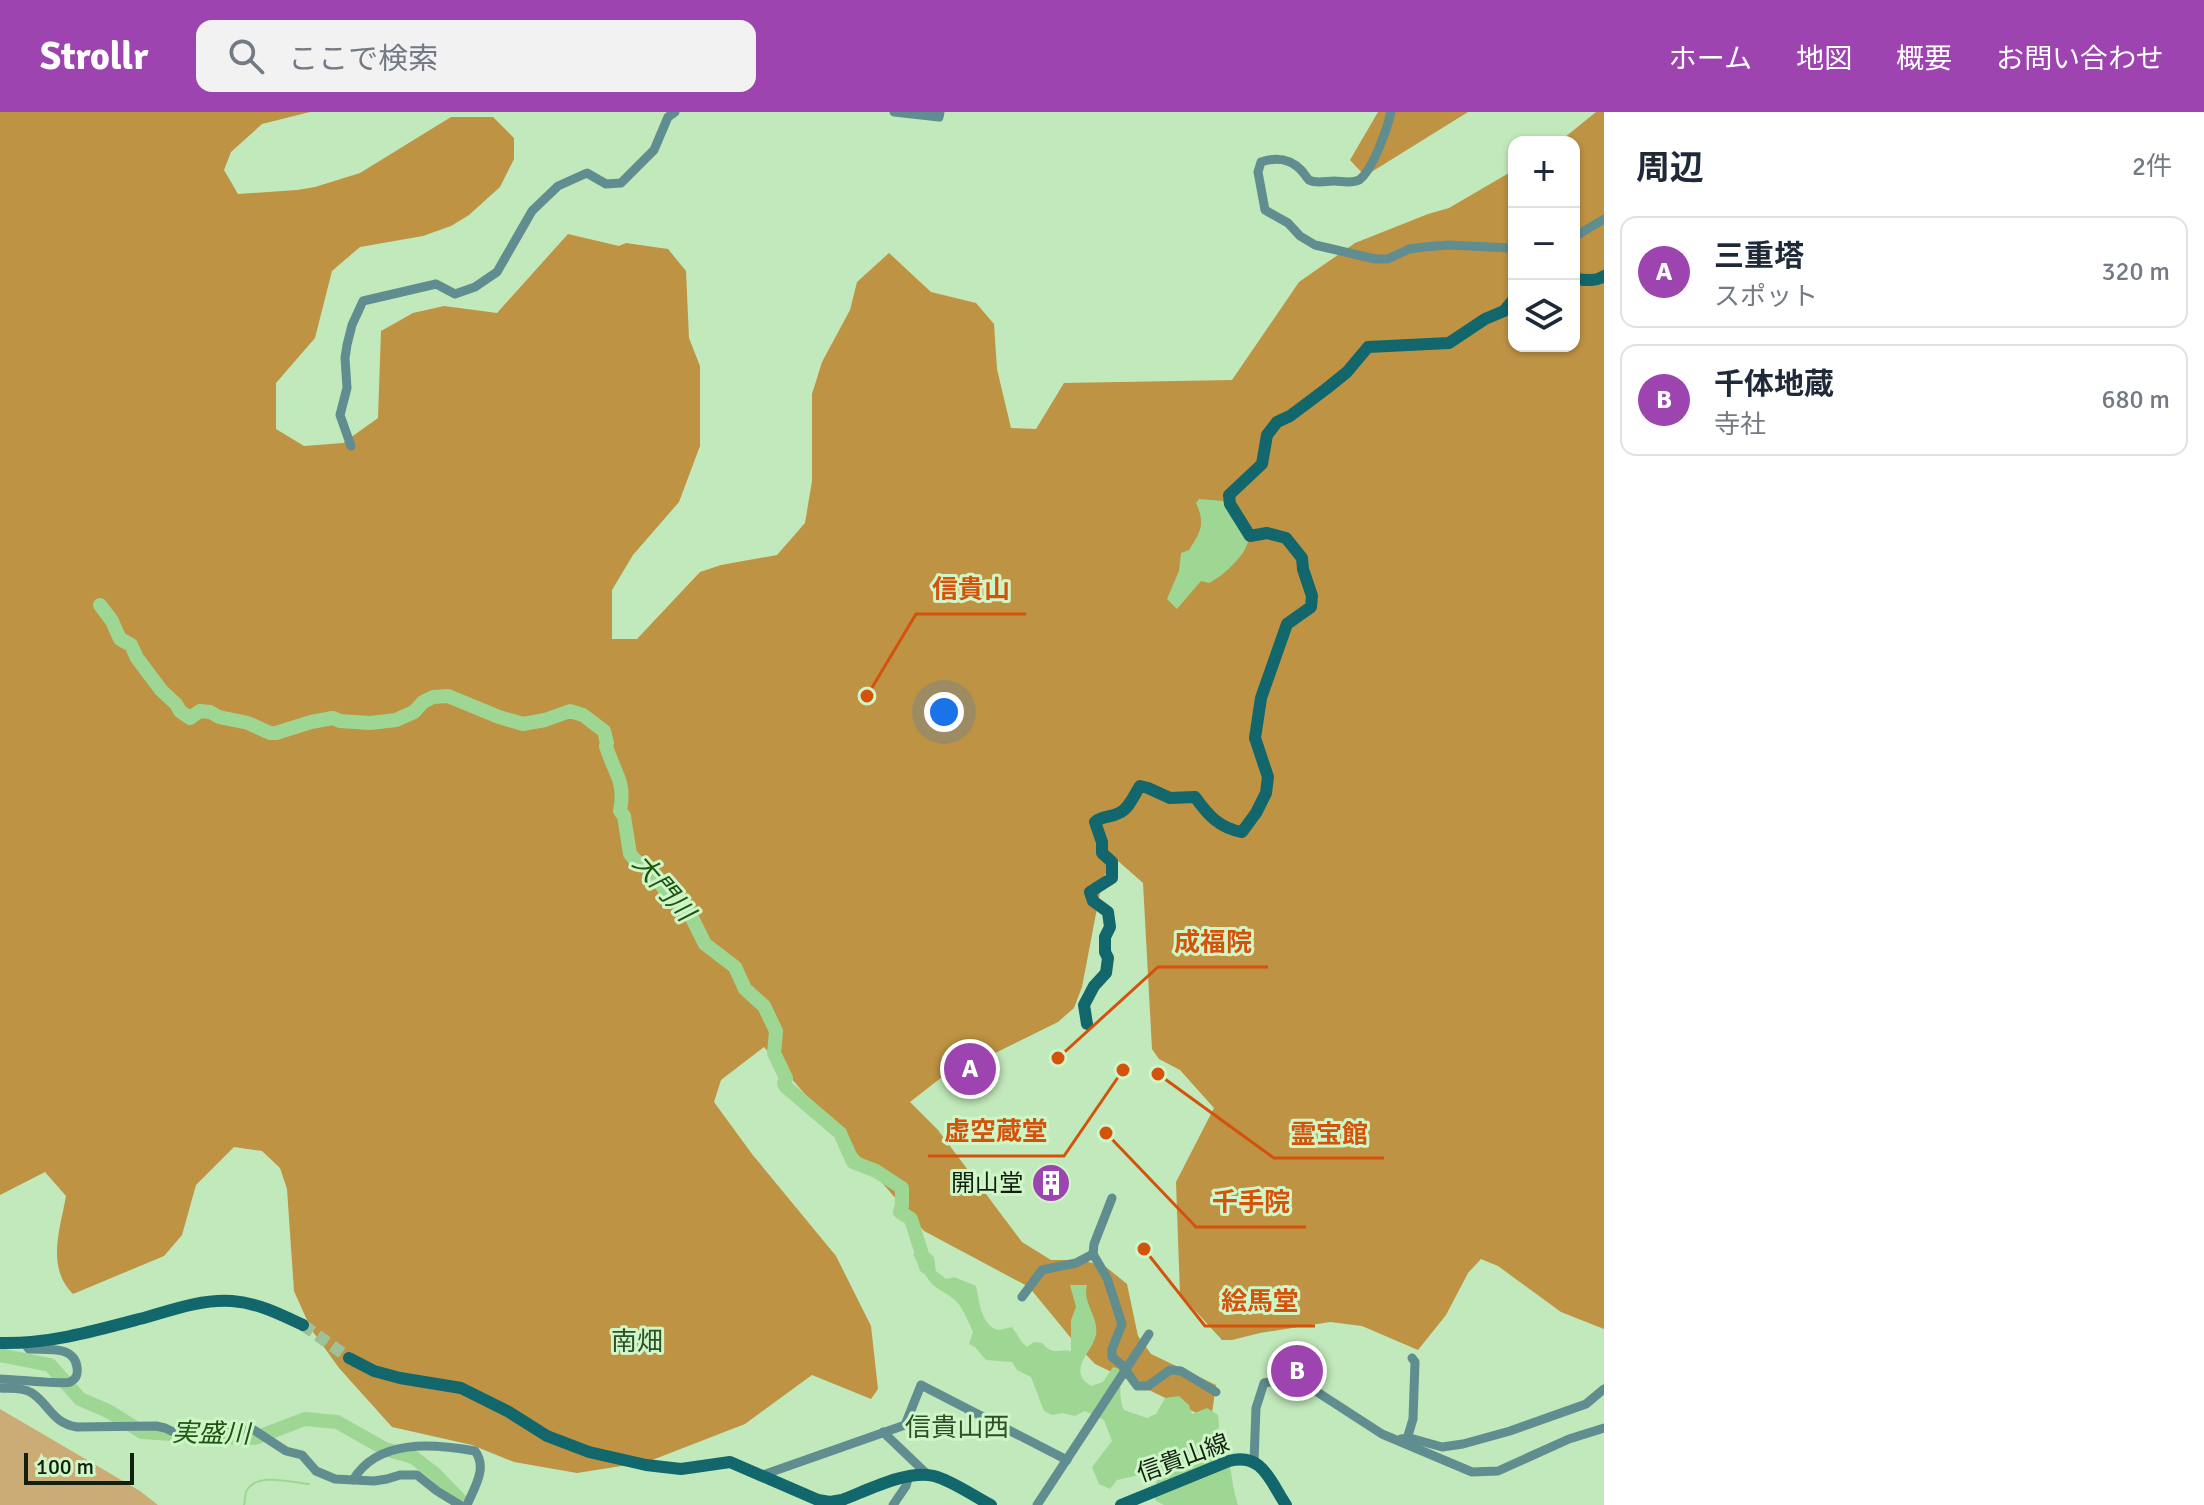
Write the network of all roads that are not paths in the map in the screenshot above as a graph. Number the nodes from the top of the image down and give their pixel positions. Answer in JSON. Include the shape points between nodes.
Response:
{"nodes":[{"id":1,"x":675,"y":112,"type":"edge"},
{"id":2,"x":894,"y":112,"type":"edge"},
{"id":3,"x":940,"y":112,"type":"edge"},
{"id":4,"x":1391,"y":112,"type":"edge"},
{"id":5,"x":1604,"y":219,"type":"edge"},
{"id":6,"x":1580,"y":233,"type":"edge"},
{"id":7,"x":1508,"y":248,"type":"edge"},
{"id":8,"x":1604,"y":276,"type":"edge"},
{"id":9,"x":1580,"y":279,"type":"edge"},
{"id":10,"x":1508,"y":306,"type":"edge"},
{"id":11,"x":351,"y":446,"type":"dead end"},
{"id":12,"x":1087,"y":1024,"type":"dead end"},
{"id":13,"x":1112,"y":1198,"type":"dead end"},
{"id":14,"x":1093,"y":1254,"type":"junction"},
{"id":15,"x":1022,"y":1297,"type":"dead end"},
{"id":16,"x":303,"y":1325,"type":"tunnel mouth"},
{"id":17,"x":1149,"y":1334,"type":"dead end"},
{"id":18,"x":0,"y":1343,"type":"edge"},
{"id":19,"x":24,"y":1343,"type":"junction"},
{"id":20,"x":349,"y":1358,"type":"tunnel mouth"},
{"id":21,"x":1412,"y":1358,"type":"dead end"},
{"id":22,"x":0,"y":1379,"type":"edge"},
{"id":23,"x":0,"y":1388,"type":"edge"},
{"id":24,"x":1604,"y":1389,"type":"edge"},
{"id":25,"x":1216,"y":1392,"type":"dead end"},
{"id":26,"x":1604,"y":1428,"type":"edge"},
{"id":27,"x":883,"y":1432,"type":"junction"},
{"id":28,"x":1402,"y":1439,"type":"junction"},
{"id":29,"x":1068,"y":1458,"type":"junction"},
{"id":30,"x":1248,"y":1460,"type":"junction"},
{"id":31,"x":928,"y":1475,"type":"junction"},
{"id":32,"x":760,"y":1476,"type":"junction"},
{"id":33,"x":909,"y":1476,"type":"junction"},
{"id":34,"x":353,"y":1480,"type":"junction"},
{"id":35,"x":969,"y":1493,"type":"junction"},
{"id":36,"x":460,"y":1505,"type":"edge"},
{"id":37,"x":467,"y":1505,"type":"edge"},
{"id":38,"x":893,"y":1505,"type":"edge"},
{"id":39,"x":961,"y":1505,"type":"edge"},
{"id":40,"x":991,"y":1505,"type":"edge"},
{"id":41,"x":1037,"y":1505,"type":"edge"},
{"id":42,"x":1121,"y":1505,"type":"edge"},
{"id":43,"x":1286,"y":1505,"type":"edge"}],
"edges":[{"from":1,"to":11,"type":"street","via":[[654,150],[621,183],[606,184],[587,173],[558,186],[529,215],[497,272],[475,287],[455,294],[436,284],[363,301],[347,345],[347,388],[340,415]]},
{"from":2,"to":3,"type":"street","via":[[939,117]]},
{"from":4,"to":7,"type":"street","via":[[1378,149],[1365,172],[1352,182],[1309,180],[1284,159],[1261,162],[1265,210],[1315,245],[1375,259],[1448,245]]},
{"from":5,"to":6,"type":"street"},
{"from":8,"to":9,"type":"main road"},
{"from":10,"to":12,"type":"main road","via":[[1449,343],[1368,347],[1347,372],[1277,422],[1267,435],[1262,464],[1229,495],[1250,536],[1286,538],[1302,558],[1312,596],[1311,607],[1287,624],[1261,698],[1255,738],[1268,777],[1266,793],[1242,832],[1221,826],[1195,797],[1170,798],[1140,786],[1124,811],[1095,822],[1102,853],[1112,862],[1112,878],[1090,892],[1108,912],[1110,927],[1105,937],[1106,973],[1084,1005]]},
{"from":13,"to":14,"type":"street"},
{"from":14,"to":15,"type":"street","via":[[1042,1270]]},
{"from":14,"to":25,"type":"street","via":[[1122,1324],[1112,1357],[1137,1386],[1148,1386],[1170,1370]]},
{"from":16,"to":19,"type":"main road","via":[[248,1303],[210,1302],[80,1335]]},
{"from":17,"to":29,"type":"street"},
{"from":18,"to":19,"type":"main road"},
{"from":19,"to":22,"type":"street","via":[[29,1349],[70,1353],[77,1377],[62,1384]]},
{"from":20,"to":32,"type":"main road","via":[[387,1375],[461,1388],[547,1436],[589,1452],[681,1469],[730,1462]]},
{"from":21,"to":28,"type":"street","via":[[1413,1419]]},
{"from":23,"to":34,"type":"street","via":[[31,1393],[58,1421],[77,1427],[156,1426],[184,1437],[254,1430],[302,1455],[316,1471]]},
{"from":24,"to":28,"type":"street","via":[[1586,1404],[1463,1444],[1442,1447]]},
{"from":26,"to":28,"type":"street","via":[[1498,1471],[1472,1472]]},
{"from":27,"to":29,"type":"street","via":[[905,1425],[921,1385]]},
{"from":27,"to":31,"type":"street"},
{"from":27,"to":32,"type":"street"},
{"from":28,"to":30,"type":"street","via":[[1382,1434],[1281,1375],[1264,1383]]},
{"from":29,"to":41,"type":"street"},
{"from":30,"to":42,"type":"main road","name":"信貴山線","via":[[1223,1463]]},
{"from":30,"to":43,"type":"main road","name":"信貴山線","via":[[1261,1467]]},
{"from":31,"to":33,"type":"main road"},
{"from":31,"to":35,"type":"main road"},
{"from":32,"to":33,"type":"main road","via":[[830,1502]]},
{"from":33,"to":38,"type":"street"},
{"from":34,"to":36,"type":"street","via":[[417,1475]]},
{"from":34,"to":37,"type":"street","via":[[358,1471],[394,1448],[475,1451],[482,1466]]},
{"from":35,"to":39,"type":"main road"},
{"from":35,"to":40,"type":"main road"}]}
